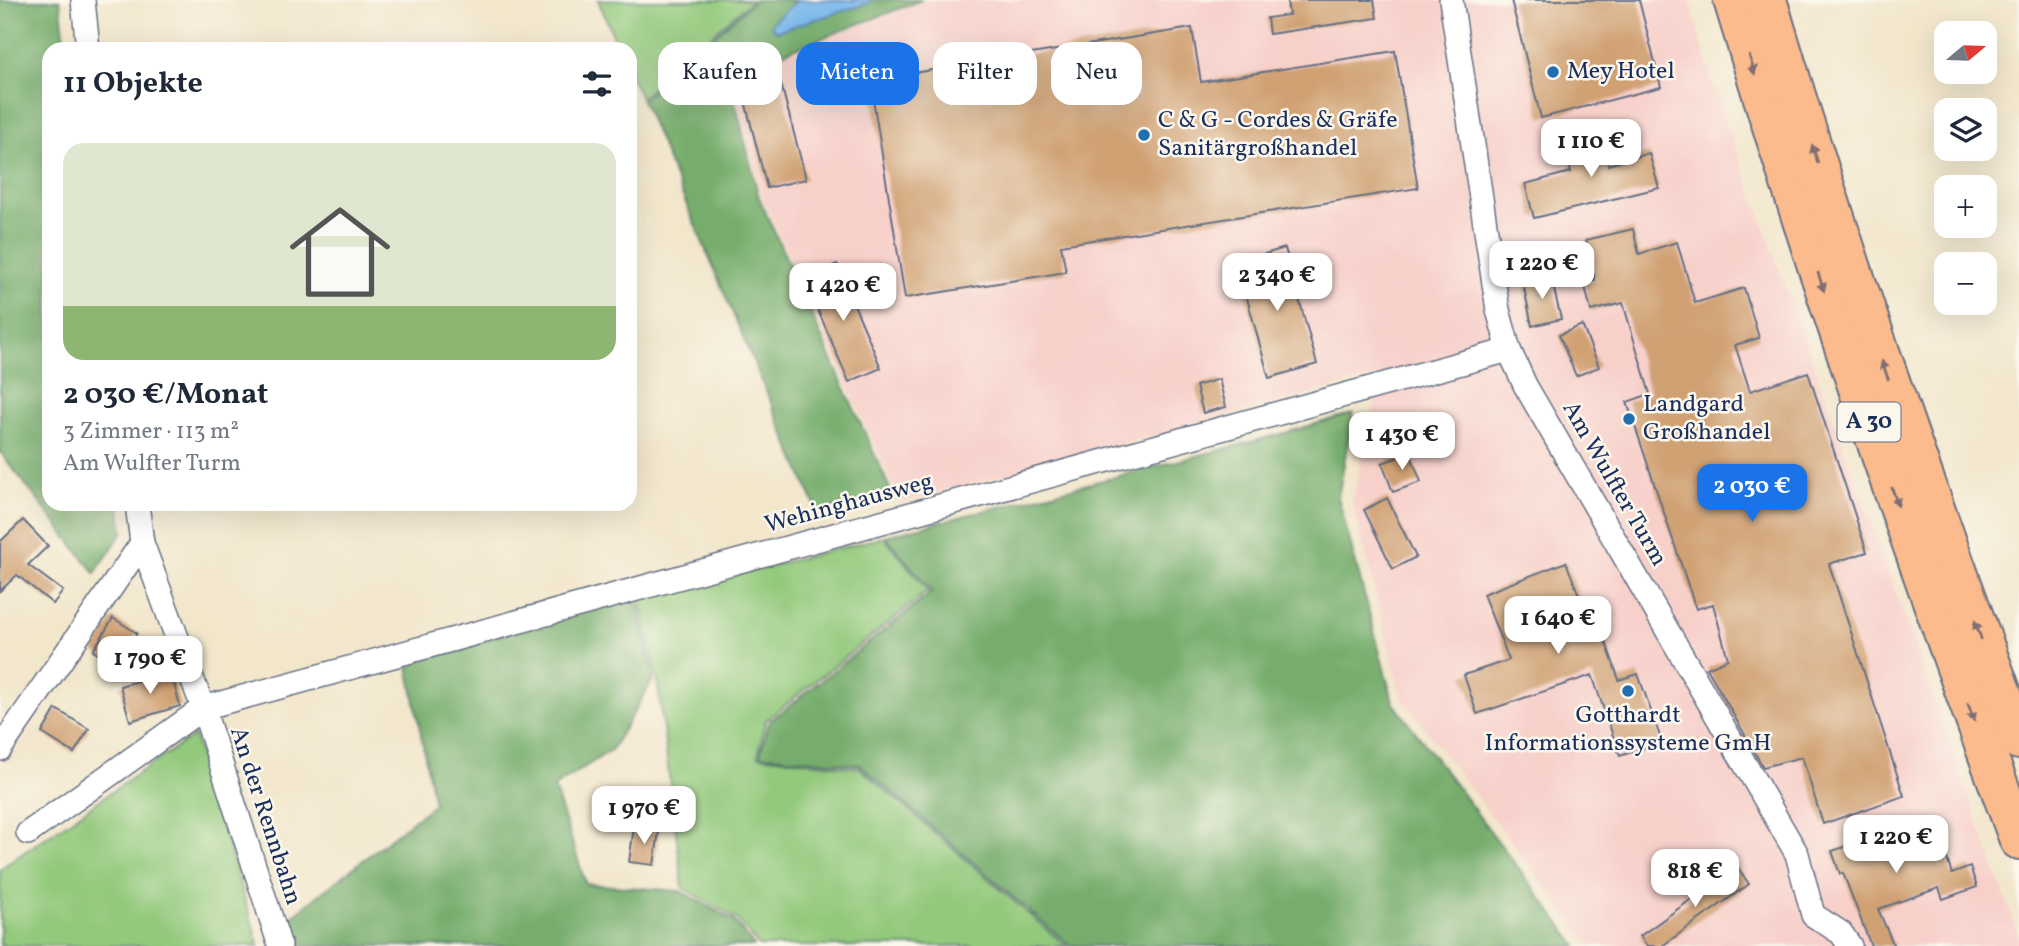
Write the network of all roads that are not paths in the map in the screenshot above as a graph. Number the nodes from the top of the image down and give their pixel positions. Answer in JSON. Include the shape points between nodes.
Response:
{"nodes":[{"id":1,"x":83,"y":0,"type":"edge"},
{"id":2,"x":1451,"y":0,"type":"edge"},
{"id":3,"x":1733,"y":0,"type":"edge"},
{"id":4,"x":1767,"y":0,"type":"edge"},
{"id":5,"x":1782,"y":0,"type":"edge"},
{"id":6,"x":87,"y":42,"type":"edge"},
{"id":7,"x":1787,"y":67,"type":"junction"},
{"id":8,"x":1509,"y":350,"type":"junction"},
{"id":9,"x":138,"y":511,"type":"edge"},
{"id":10,"x":142,"y":542,"type":"junction"},
{"id":11,"x":203,"y":708,"type":"junction"},
{"id":12,"x":2019,"y":740,"type":"edge"},
{"id":13,"x":0,"y":749,"type":"edge"},
{"id":14,"x":28,"y":834,"type":"dead end"},
{"id":15,"x":2019,"y":840,"type":"edge"},
{"id":16,"x":279,"y":946,"type":"edge"},
{"id":17,"x":1850,"y":946,"type":"edge"}],
"edges":[{"from":1,"to":6,"type":"street"},
{"from":2,"to":8,"type":"street","name":"Am Wulfter Turm","via":[[1498,310]]},
{"from":3,"to":15,"type":"highway","number":"A 30","one_way":true,"via":[[1842,347]]},
{"from":4,"to":7,"type":"highway","number":"A 30"},
{"from":5,"to":7,"type":"highway"},
{"from":12,"to":7,"type":"highway","number":"A 30","one_way":true,"via":[[1923,481]]},
{"from":8,"to":11,"type":"street","name":"Wehinghausweg"},
{"from":8,"to":17,"type":"street","name":"Am Wulfter Turm","via":[[1797,854],[1813,915],[1841,933]]},
{"from":9,"to":10,"type":"street","name":"An der Rennbahn"},
{"from":10,"to":11,"type":"street","name":"An der Rennbahn"},
{"from":10,"to":13,"type":"street"},
{"from":11,"to":14,"type":"street"},
{"from":11,"to":16,"type":"street","name":"An der Rennbahn"}]}
